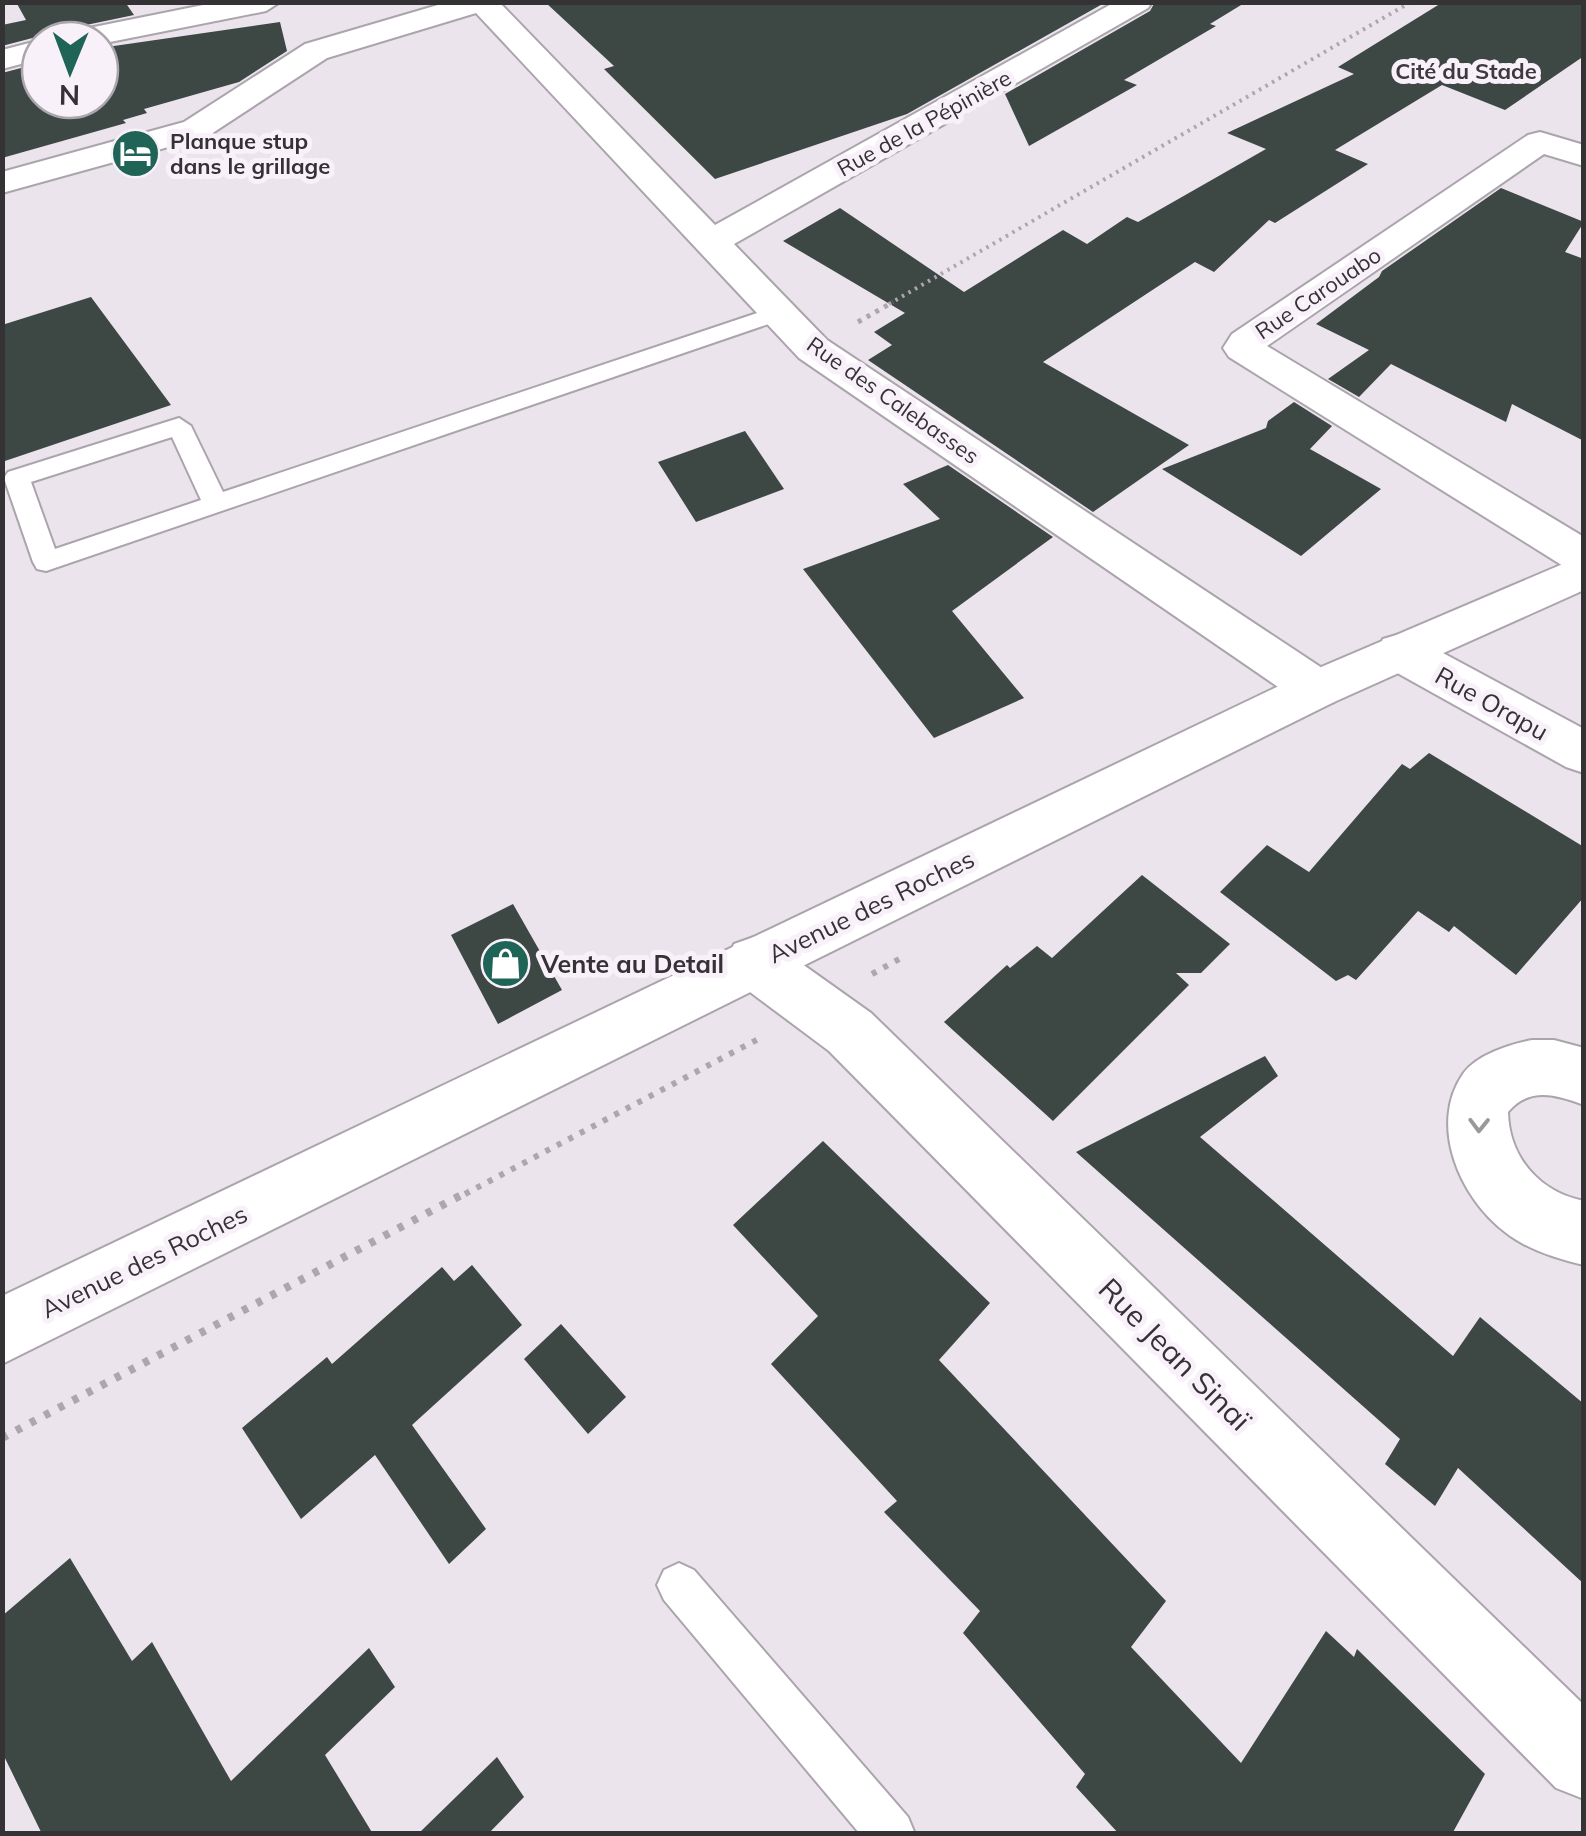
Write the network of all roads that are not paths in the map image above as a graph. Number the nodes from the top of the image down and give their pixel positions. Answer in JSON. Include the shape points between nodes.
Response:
{"nodes":[{"id":1,"x":266,"y":2,"type":"edge"},
{"id":2,"x":482,"y":2,"type":"edge"},
{"id":3,"x":1138,"y":2,"type":"edge"},
{"id":4,"x":120,"y":31,"type":"edge"},
{"id":5,"x":1584,"y":156,"type":"edge"},
{"id":6,"x":2,"y":183,"type":"edge"},
{"id":7,"x":710,"y":243,"type":"junction"},
{"id":8,"x":778,"y":313,"type":"junction"},
{"id":9,"x":216,"y":504,"type":"junction"},
{"id":10,"x":1584,"y":558,"type":"edge"},
{"id":11,"x":1584,"y":571,"type":"edge"},
{"id":12,"x":1400,"y":652,"type":"junction"},
{"id":13,"x":1317,"y":689,"type":"junction"},
{"id":14,"x":1584,"y":754,"type":"edge"},
{"id":15,"x":754,"y":962,"type":"junction"},
{"id":16,"x":1584,"y":1077,"type":"edge"},
{"id":17,"x":1584,"y":1233,"type":"edge"},
{"id":18,"x":2,"y":1330,"type":"edge"},
{"id":19,"x":679,"y":1584,"type":"dead end"},
{"id":20,"x":1584,"y":1760,"type":"edge"},
{"id":21,"x":892,"y":1834,"type":"edge"}],
"edges":[{"from":1,"to":4,"type":"street"},
{"from":2,"to":6,"type":"street","via":[[316,51],[196,129]]},
{"from":2,"to":7,"type":"street","name":"Rue des Calebasses"},
{"from":3,"to":7,"type":"street","name":"Rue de la Pépinière"},
{"from":5,"to":10,"type":"street","name":"Rue Carouabo","via":[[1540,142],[1243,348]]},
{"from":7,"to":8,"type":"street","name":"Rue des Calebasses"},
{"from":8,"to":9,"type":"lane"},
{"from":8,"to":13,"type":"street","name":"Rue des Calebasses","via":[[813,348]]},
{"from":9,"to":9,"type":"lane","via":[[46,562],[17,478],[180,426]]},
{"from":11,"to":12,"type":"street","name":"Avenue des Roches"},
{"from":12,"to":13,"type":"street","name":"Avenue des Roches"},
{"from":12,"to":14,"type":"street","name":"Rue Orapu"},
{"from":13,"to":15,"type":"street","name":"Avenue des Roches"},
{"from":15,"to":18,"type":"street","name":"Avenue des Roches"},
{"from":15,"to":20,"type":"street","name":"Rue Jean Sinaï","via":[[850,1032]]},
{"from":16,"to":17,"type":"street","one_way":true,"via":[[1540,1065],[1509,1072],[1486,1089],[1476,1116],[1479,1147],[1497,1180],[1525,1209]]},
{"from":19,"to":21,"type":"lane"}]}
